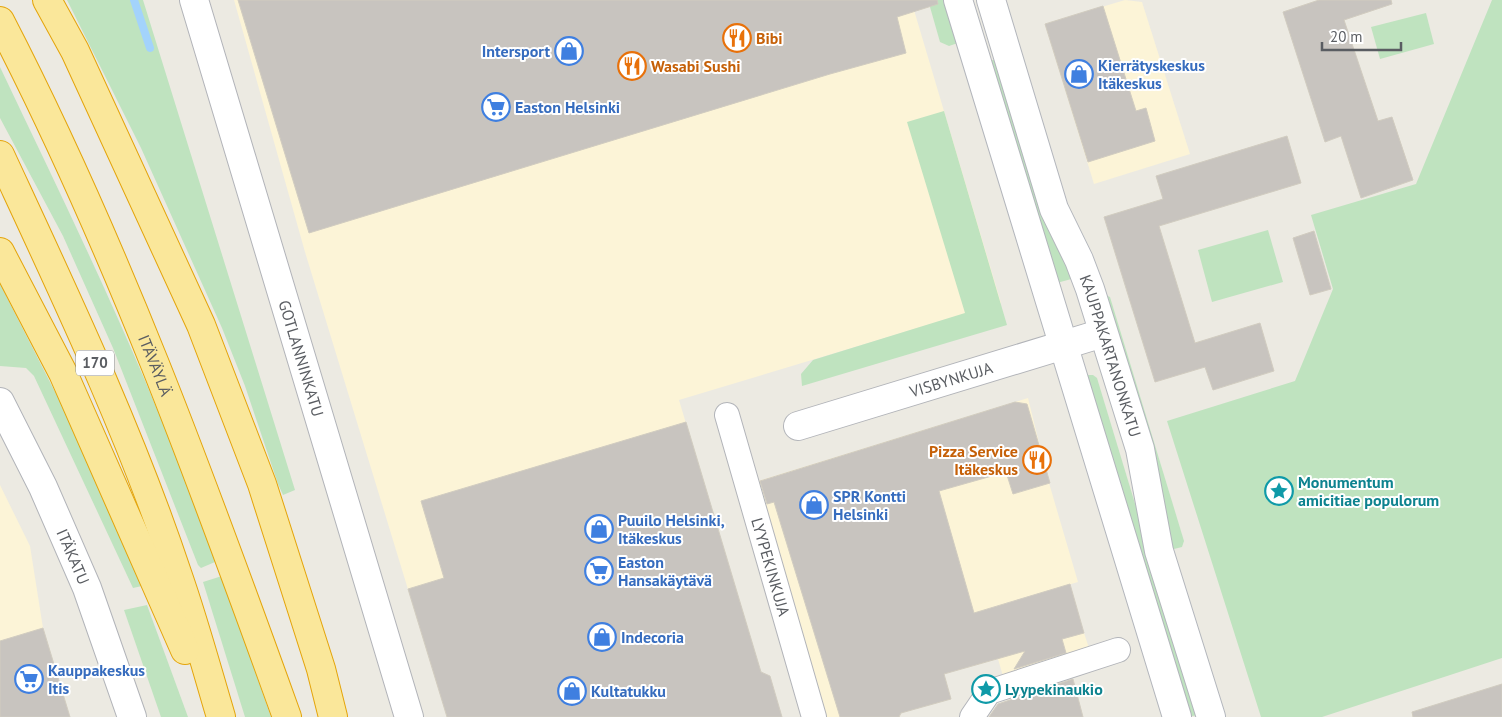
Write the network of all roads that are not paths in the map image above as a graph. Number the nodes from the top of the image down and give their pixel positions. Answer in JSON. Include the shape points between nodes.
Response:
{"nodes":[{"id":1,"x":48,"y":0,"type":"edge"},
{"id":2,"x":194,"y":0,"type":"edge"},
{"id":3,"x":990,"y":0,"type":"edge"},
{"id":4,"x":960,"y":4,"type":"edge"},
{"id":5,"x":0,"y":22,"type":"edge"},
{"id":6,"x":0,"y":155,"type":"edge"},
{"id":7,"x":0,"y":252,"type":"edge"},
{"id":8,"x":1104,"y":333,"type":"junction"},
{"id":9,"x":1063,"y":345,"type":"junction"},
{"id":10,"x":0,"y":402,"type":"edge"},
{"id":11,"x":727,"y":415,"type":"dead end"},
{"id":12,"x":798,"y":426,"type":"dead end"},
{"id":13,"x":1118,"y":650,"type":"dead end"},
{"id":14,"x":132,"y":717,"type":"edge"},
{"id":15,"x":213,"y":717,"type":"edge"},
{"id":16,"x":221,"y":717,"type":"edge"},
{"id":17,"x":287,"y":717,"type":"edge"},
{"id":18,"x":333,"y":717,"type":"edge"},
{"id":19,"x":409,"y":717,"type":"edge"},
{"id":20,"x":814,"y":717,"type":"edge"},
{"id":21,"x":972,"y":717,"type":"edge"},
{"id":22,"x":1177,"y":717,"type":"edge"},
{"id":23,"x":1211,"y":717,"type":"edge"}],
"edges":[{"from":1,"to":18,"type":"highway","via":[[75,51],[201,325],[262,484],[321,669]]},
{"from":2,"to":19,"type":"main road","name":"GOTLANNINKATU"},
{"from":3,"to":4,"type":"main road"},
{"from":3,"to":8,"type":"main road","name":"KAUPPAKARTANONKATU","via":[[1054,209],[1079,260]]},
{"from":4,"to":9,"type":"main road"},
{"from":5,"to":17,"type":"highway","name":"ITÄVÄYLÄ","via":[[89,208],[151,350],[211,503]]},
{"from":6,"to":16,"type":"highway","number":"170","via":[[81,330],[130,447],[178,575]]},
{"from":7,"to":15,"type":"highway","via":[[63,374]]},
{"from":8,"to":9,"type":"main road","name":"VISBYNKUJA"},
{"from":8,"to":23,"type":"main road","name":"KAUPPAKARTANONKATU","via":[[1140,449],[1159,551]]},
{"from":9,"to":12,"type":"main road","name":"VISBYNKUJA"},
{"from":9,"to":22,"type":"main road"},
{"from":10,"to":14,"type":"main road","name":"ITÄKATU","via":[[77,562]]},
{"from":11,"to":20,"type":"street","name":"LYYPEKINKUJA"},
{"from":13,"to":21,"type":"street","via":[[988,692]]}]}
